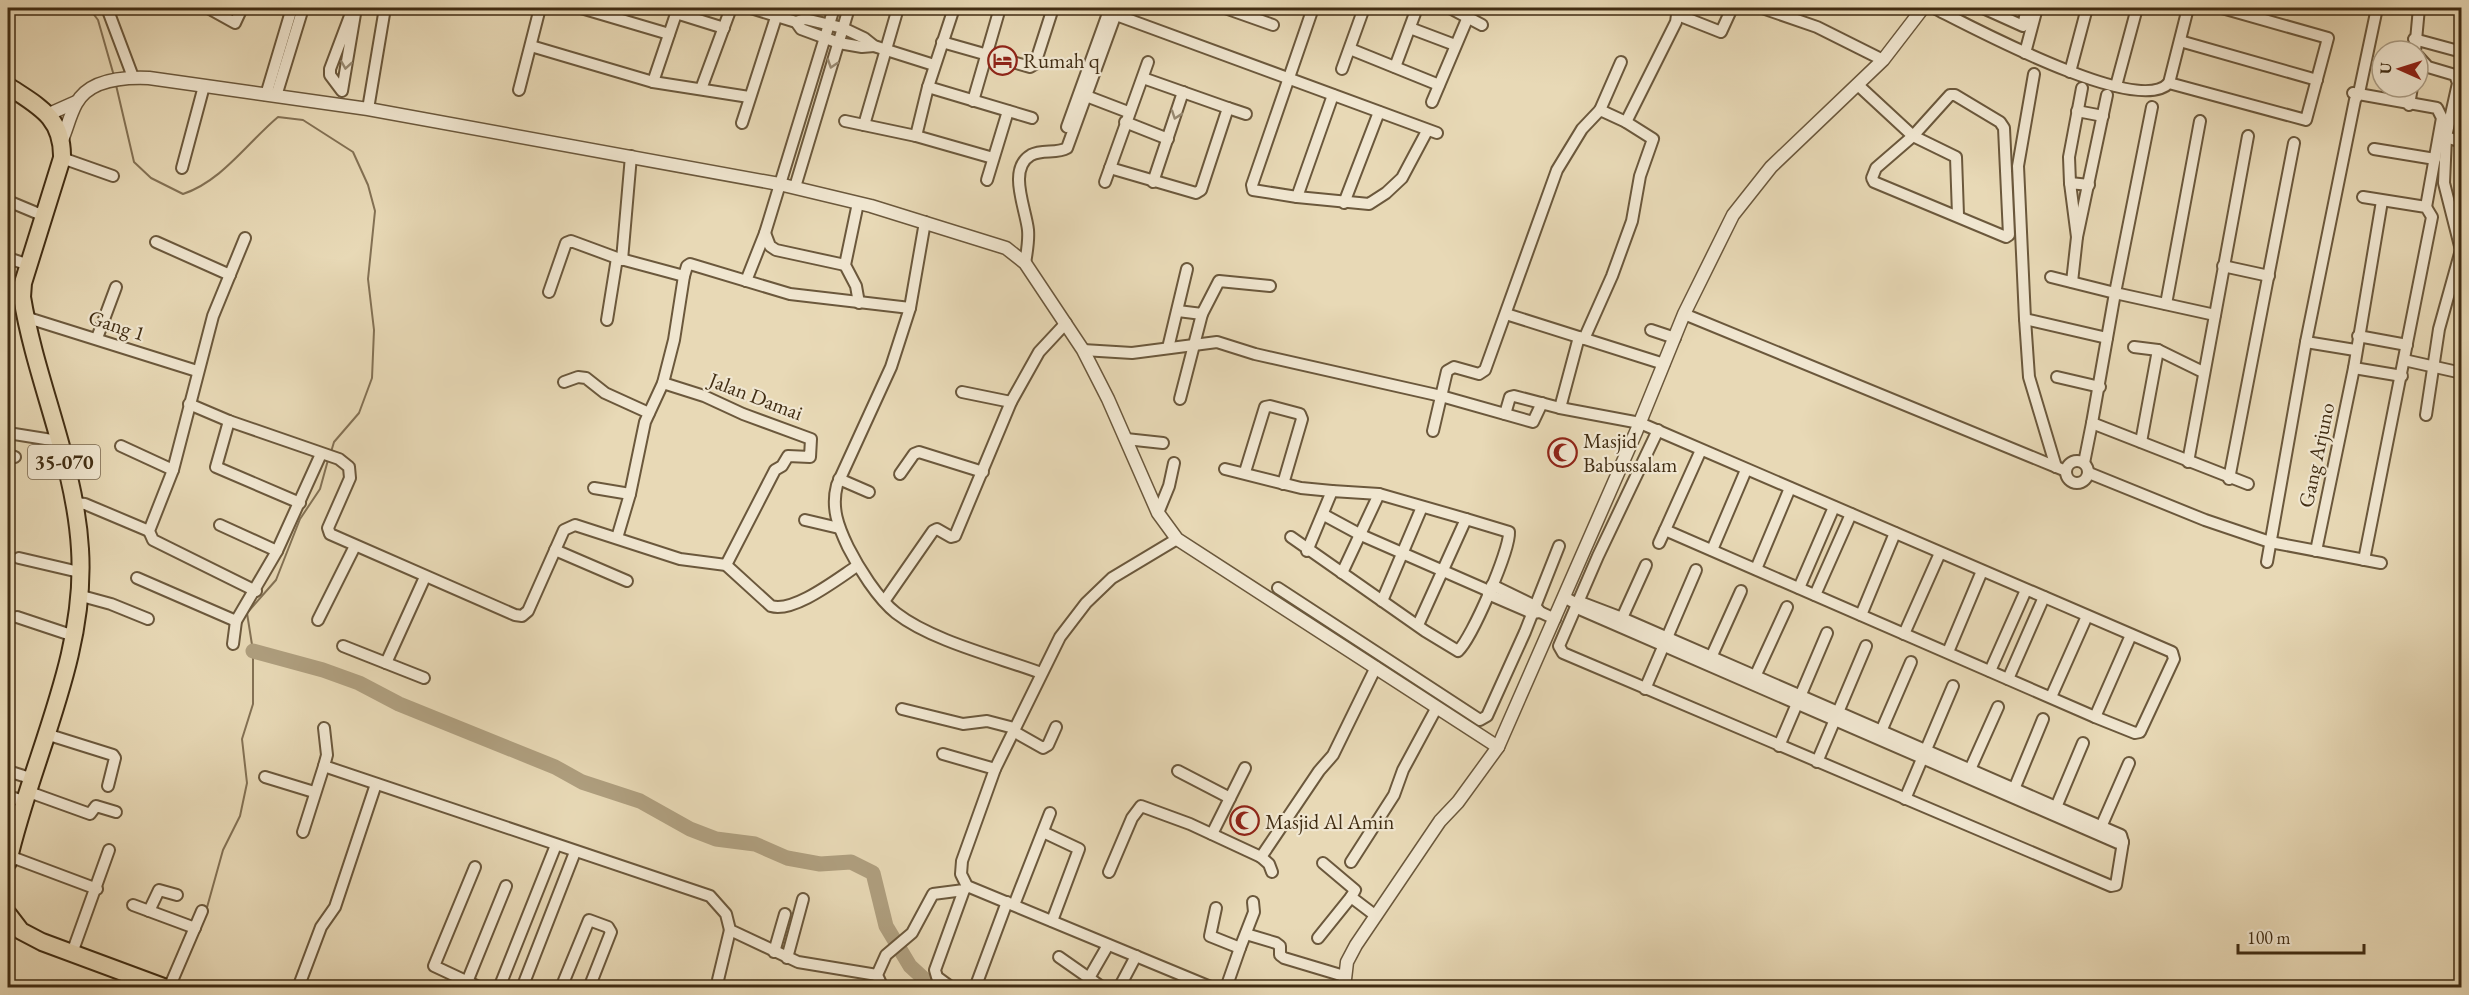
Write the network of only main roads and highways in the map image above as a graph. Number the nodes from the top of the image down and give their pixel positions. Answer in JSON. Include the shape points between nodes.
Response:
{"nodes":[{"id":1,"x":8,"y":86,"type":"edge"},
{"id":2,"x":15,"y":295,"type":"edge"},
{"id":3,"x":8,"y":859,"type":"edge"},
{"id":4,"x":8,"y":914,"type":"edge"},
{"id":5,"x":168,"y":987,"type":"edge"}],
"edges":[{"from":1,"to":2,"type":"main road","number":"35-070","via":[[49,114],[62,140],[62,158],[29,266]]},
{"from":2,"to":3,"type":"main road","number":"35-070","via":[[25,317],[75,503],[81,552],[70,658]]},
{"from":4,"to":5,"type":"main road","via":[[21,931]]}]}
